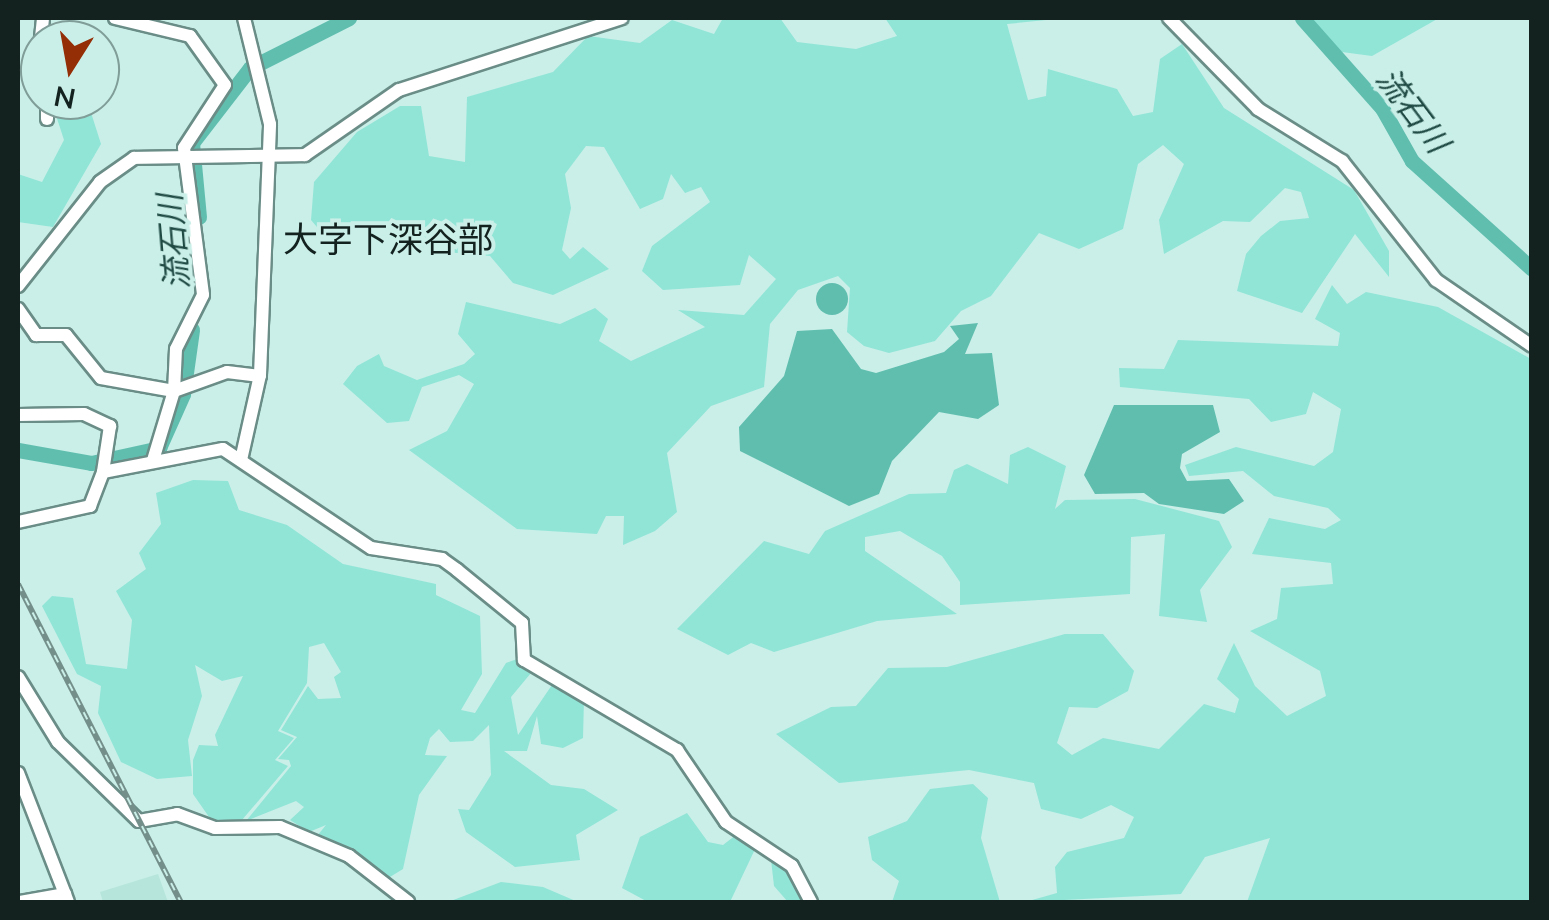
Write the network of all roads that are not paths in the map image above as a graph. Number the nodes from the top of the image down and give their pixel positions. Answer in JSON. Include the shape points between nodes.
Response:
{"nodes":[{"id":1,"x":115,"y":18,"type":"edge"},
{"id":2,"x":244,"y":18,"type":"edge"},
{"id":3,"x":622,"y":18,"type":"edge"},
{"id":4,"x":1169,"y":18,"type":"edge"},
{"id":5,"x":267,"y":159,"type":"junction"},
{"id":6,"x":192,"y":164,"type":"junction"},
{"id":7,"x":18,"y":286,"type":"edge"},
{"id":8,"x":18,"y":309,"type":"edge"},
{"id":9,"x":1532,"y":346,"type":"edge"},
{"id":10,"x":260,"y":376,"type":"junction"},
{"id":11,"x":180,"y":389,"type":"junction"},
{"id":12,"x":18,"y":415,"type":"edge"},
{"id":13,"x":152,"y":453,"type":"junction"},
{"id":14,"x":241,"y":460,"type":"junction"},
{"id":15,"x":104,"y":465,"type":"junction"},
{"id":16,"x":18,"y":522,"type":"edge"},
{"id":17,"x":18,"y":677,"type":"edge"},
{"id":18,"x":18,"y":773,"type":"edge"},
{"id":19,"x":67,"y":898,"type":"edge"},
{"id":20,"x":20,"y":902,"type":"edge"},
{"id":21,"x":408,"y":902,"type":"edge"},
{"id":22,"x":811,"y":902,"type":"edge"}],
"edges":[{"from":1,"to":6,"type":"street","via":[[190,36],[225,85],[184,148]]},
{"from":2,"to":5,"type":"street","via":[[257,62]]},
{"from":3,"to":5,"type":"street","via":[[399,90],[313,151]]},
{"from":4,"to":9,"type":"street","via":[[1258,110],[1342,161],[1436,280]]},
{"from":5,"to":6,"type":"street"},
{"from":5,"to":10,"type":"street"},
{"from":6,"to":7,"type":"street","via":[[134,158],[115,170]]},
{"from":6,"to":11,"type":"street","via":[[203,295],[176,349]]},
{"from":8,"to":11,"type":"street","via":[[36,334],[66,335],[101,378]]},
{"from":10,"to":11,"type":"street","via":[[226,372]]},
{"from":10,"to":14,"type":"street"},
{"from":11,"to":13,"type":"street"},
{"from":12,"to":15,"type":"street","via":[[84,414],[110,426]]},
{"from":13,"to":14,"type":"street","via":[[205,447]]},
{"from":13,"to":15,"type":"street"},
{"from":14,"to":22,"type":"street","via":[[372,548],[442,559],[457,570],[522,623],[524,660],[676,750],[726,822],[792,866]]},
{"from":15,"to":16,"type":"street","via":[[90,506]]},
{"from":17,"to":21,"type":"street","via":[[58,742],[139,820],[177,814],[215,828],[280,827],[349,856]]},
{"from":18,"to":19,"type":"street"},
{"from":19,"to":20,"type":"street"}]}
